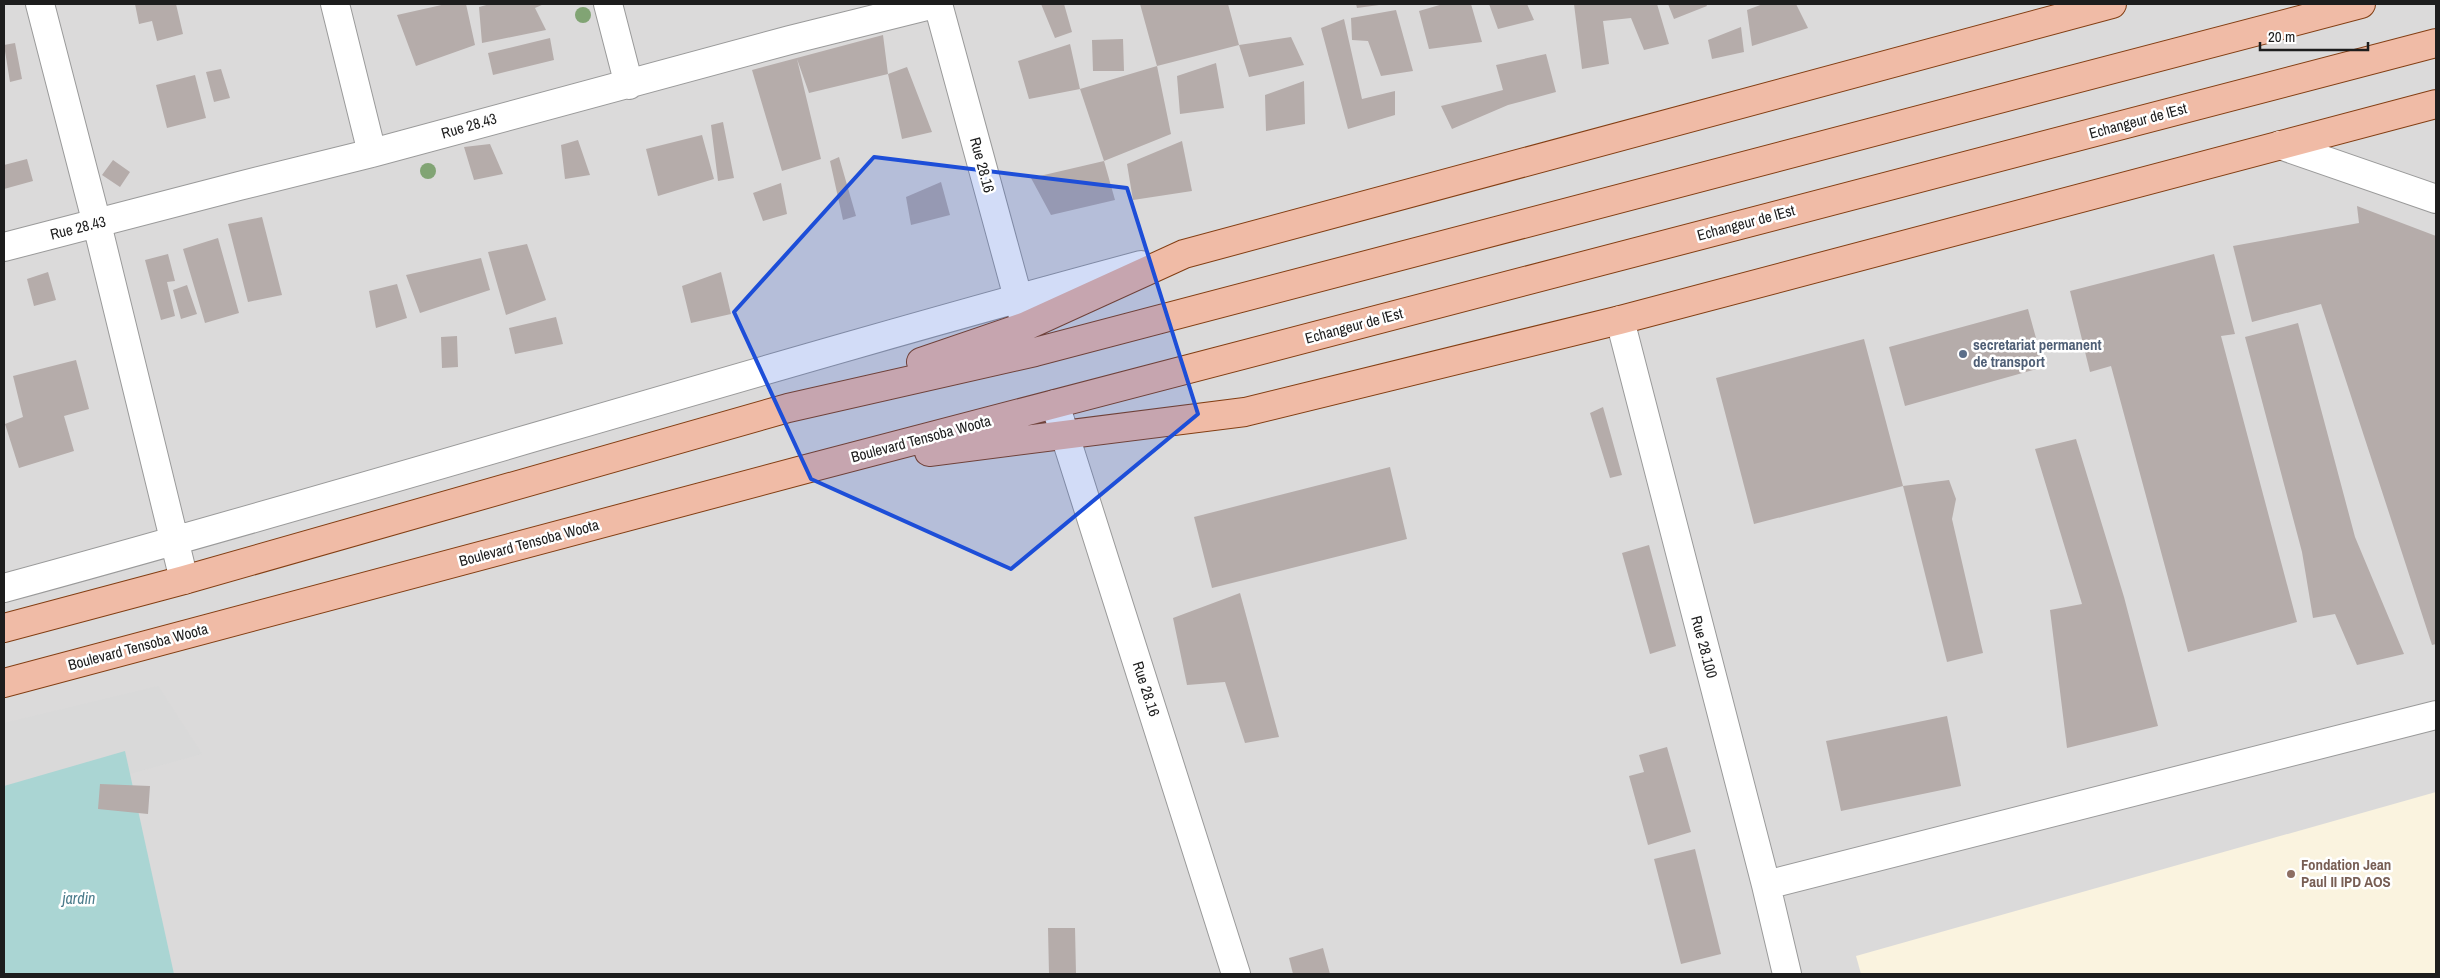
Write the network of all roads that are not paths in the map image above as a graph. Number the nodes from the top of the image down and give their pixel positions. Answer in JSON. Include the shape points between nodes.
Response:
{"nodes":[{"id":1,"x":40,"y":4,"type":"edge"},
{"id":2,"x":335,"y":4,"type":"edge"},
{"id":3,"x":608,"y":4,"type":"edge"},
{"id":4,"x":936,"y":4,"type":"edge"},
{"id":5,"x":2106,"y":4,"type":"edge"},
{"id":6,"x":2361,"y":4,"type":"edge"},
{"id":7,"x":2436,"y":43,"type":"edge"},
{"id":8,"x":629,"y":85,"type":"junction"},
{"id":9,"x":2436,"y":104,"type":"edge"},
{"id":10,"x":2280,"y":145,"type":"junction"},
{"id":11,"x":372,"y":154,"type":"junction"},
{"id":12,"x":2436,"y":199,"type":"edge"},
{"id":13,"x":97,"y":224,"type":"junction"},
{"id":14,"x":4,"y":247,"type":"edge"},
{"id":15,"x":1184,"y":254,"type":"junction"},
{"id":16,"x":1018,"y":298,"type":"junction"},
{"id":17,"x":1620,"y":320,"type":"junction"},
{"id":18,"x":1026,"y":326,"type":"junction"},
{"id":19,"x":1055,"y":404,"type":"junction"},
{"id":20,"x":788,"y":408,"type":"junction"},
{"id":21,"x":1064,"y":434,"type":"junction"},
{"id":22,"x":806,"y":469,"type":"junction"},
{"id":23,"x":176,"y":541,"type":"junction"},
{"id":24,"x":184,"y":580,"type":"junction"},
{"id":25,"x":4,"y":588,"type":"edge"},
{"id":26,"x":4,"y":628,"type":"edge"},
{"id":27,"x":4,"y":684,"type":"edge"},
{"id":28,"x":2436,"y":715,"type":"edge"},
{"id":29,"x":1766,"y":885,"type":"junction"},
{"id":30,"x":1236,"y":974,"type":"edge"},
{"id":31,"x":1787,"y":974,"type":"edge"}],
"edges":[{"from":1,"to":13,"type":"street"},
{"from":2,"to":11,"type":"street"},
{"from":3,"to":8,"type":"street"},
{"from":4,"to":8,"type":"street","name":"Rue 28.43"},
{"from":4,"to":16,"type":"street","name":"Rue 28.16"},
{"from":5,"to":15,"type":"main road"},
{"from":6,"to":20,"type":"main road","via":[[1035,352]]},
{"from":7,"to":19,"type":"main road","name":"Echangeur de l´Est"},
{"from":8,"to":11,"type":"street","name":"Rue 28.43"},
{"from":9,"to":10,"type":"main road"},
{"from":10,"to":12,"type":"street"},
{"from":10,"to":17,"type":"main road"},
{"from":11,"to":13,"type":"street","name":"Rue 28.43"},
{"from":13,"to":14,"type":"street","name":"Rue 28.43"},
{"from":13,"to":23,"type":"street"},
{"from":15,"to":16,"type":"street"},
{"from":15,"to":18,"type":"main road"},
{"from":16,"to":18,"type":"street","name":"Rue 28.16"},
{"from":16,"to":23,"type":"street"},
{"from":17,"to":21,"type":"main road","via":[[1245,412]]},
{"from":17,"to":29,"type":"street","name":"Rue 28.100"},
{"from":18,"to":20,"type":"main road"},
{"from":19,"to":21,"type":"street","name":"Rue 28.16"},
{"from":19,"to":22,"type":"main road","name":"Boulevard Tensoba Woota"},
{"from":20,"to":24,"type":"main road"},
{"from":21,"to":22,"type":"main road"},
{"from":21,"to":30,"type":"street","name":"Rue 28.16"},
{"from":22,"to":27,"type":"main road","name":"Boulevard Tensoba Woota"},
{"from":23,"to":24,"type":"street"},
{"from":23,"to":25,"type":"street"},
{"from":24,"to":26,"type":"main road"},
{"from":28,"to":29,"type":"street"},
{"from":29,"to":31,"type":"street","name":"Rue 28.100"}]}
